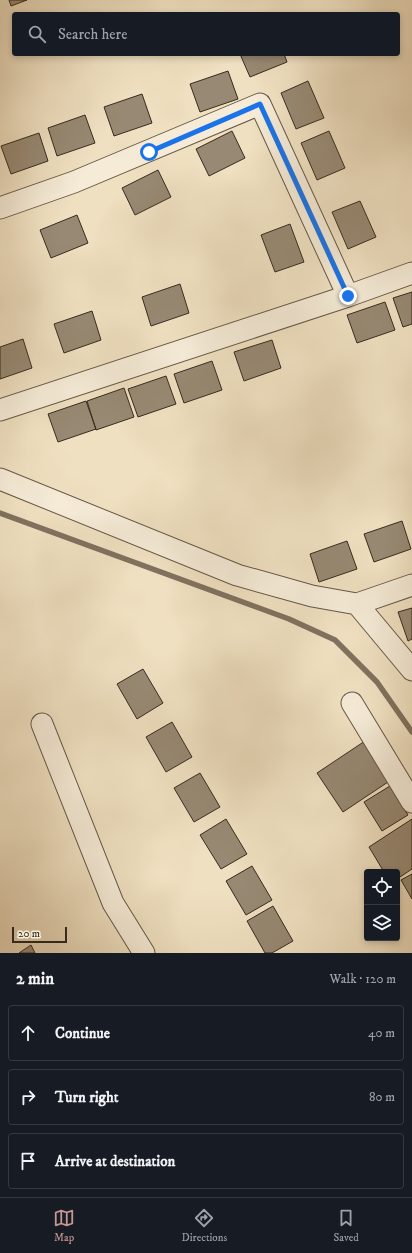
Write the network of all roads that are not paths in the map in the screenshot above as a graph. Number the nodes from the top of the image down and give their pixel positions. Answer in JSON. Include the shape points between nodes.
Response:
{"nodes":[{"id":1,"x":0,"y":208,"type":"edge"},
{"id":2,"x":412,"y":273,"type":"edge"},
{"id":3,"x":348,"y":296,"type":"junction"},
{"id":4,"x":0,"y":410,"type":"edge"},
{"id":5,"x":0,"y":479,"type":"edge"},
{"id":6,"x":412,"y":584,"type":"edge"},
{"id":7,"x":357,"y":604,"type":"junction"},
{"id":8,"x":412,"y":670,"type":"edge"},
{"id":9,"x":352,"y":703,"type":"dead end"},
{"id":10,"x":42,"y":724,"type":"dead end"},
{"id":11,"x":412,"y":802,"type":"edge"},
{"id":12,"x":144,"y":953,"type":"edge"}],
"edges":[{"from":1,"to":3,"type":"street","via":[[149,152],[260,104]]},
{"from":2,"to":3,"type":"street"},
{"from":3,"to":4,"type":"street"},
{"from":5,"to":7,"type":"street","via":[[237,576],[312,596]]},
{"from":6,"to":7,"type":"street"},
{"from":7,"to":8,"type":"street"},
{"from":9,"to":11,"type":"street"},
{"from":10,"to":12,"type":"street","via":[[113,903]]}]}
